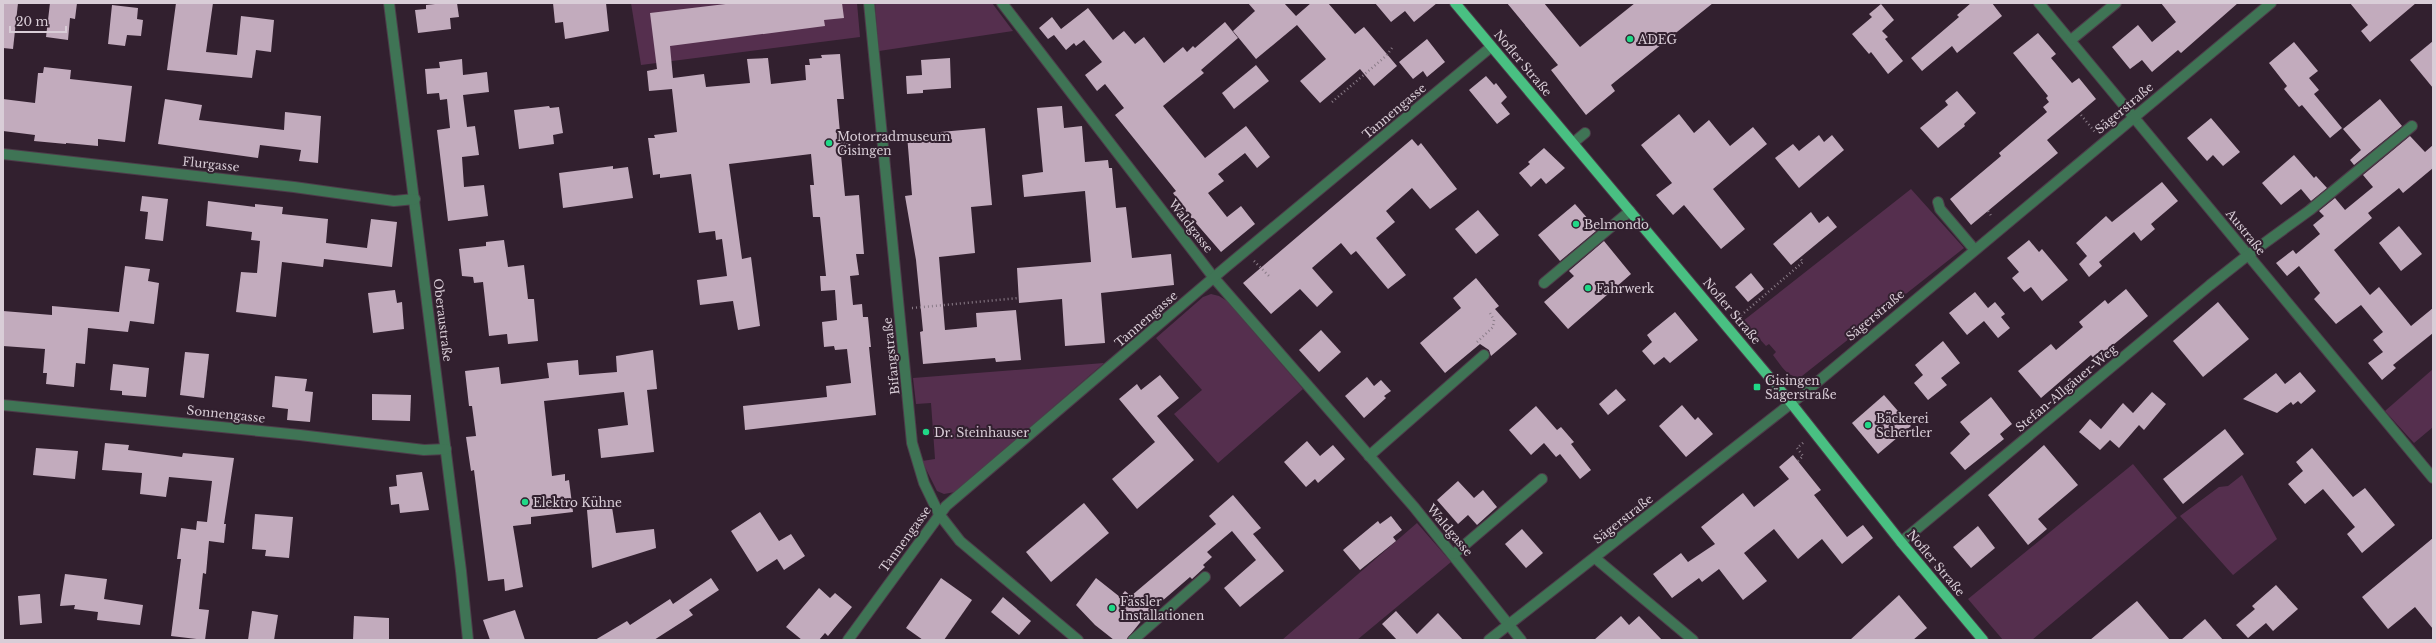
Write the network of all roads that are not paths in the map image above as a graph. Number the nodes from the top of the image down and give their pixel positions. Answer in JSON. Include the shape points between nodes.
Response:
{"nodes":[{"id":1,"x":389,"y":3,"type":"edge"},
{"id":2,"x":869,"y":3,"type":"edge"},
{"id":3,"x":1002,"y":3,"type":"edge"},
{"id":4,"x":1456,"y":3,"type":"edge"},
{"id":5,"x":2039,"y":3,"type":"edge"},
{"id":6,"x":2116,"y":3,"type":"edge"},
{"id":7,"x":2271,"y":3,"type":"edge"},
{"id":8,"x":2071,"y":40,"type":"junction"},
{"id":9,"x":1491,"y":46,"type":"junction"},
{"id":10,"x":2134,"y":116,"type":"junction"},
{"id":11,"x":2412,"y":126,"type":"dead end"},
{"id":12,"x":1585,"y":133,"type":"dead end"},
{"id":13,"x":1573,"y":143,"type":"junction"},
{"id":14,"x":3,"y":154,"type":"edge"},
{"id":15,"x":415,"y":199,"type":"junction"},
{"id":16,"x":1938,"y":202,"type":"dead end"},
{"id":17,"x":1630,"y":211,"type":"junction"},
{"id":18,"x":1974,"y":249,"type":"junction"},
{"id":19,"x":2248,"y":255,"type":"junction"},
{"id":20,"x":1214,"y":278,"type":"junction"},
{"id":21,"x":1544,"y":283,"type":"dead end"},
{"id":22,"x":1484,"y":354,"type":"road end"},
{"id":23,"x":1791,"y":403,"type":"junction"},
{"id":24,"x":3,"y":405,"type":"edge"},
{"id":25,"x":446,"y":449,"type":"junction"},
{"id":26,"x":1369,"y":456,"type":"junction"},
{"id":27,"x":2433,"y":478,"type":"edge"},
{"id":28,"x":1542,"y":479,"type":"dead end"},
{"id":29,"x":939,"y":514,"type":"junction"},
{"id":30,"x":1901,"y":542,"type":"junction"},
{"id":31,"x":1454,"y":554,"type":"junction"},
{"id":32,"x":1595,"y":558,"type":"junction"},
{"id":33,"x":1206,"y":577,"type":"dead end"},
{"id":34,"x":1509,"y":624,"type":"junction"},
{"id":35,"x":468,"y":640,"type":"edge"},
{"id":36,"x":848,"y":640,"type":"edge"},
{"id":37,"x":1078,"y":640,"type":"edge"},
{"id":38,"x":1133,"y":640,"type":"edge"},
{"id":39,"x":1490,"y":640,"type":"edge"},
{"id":40,"x":1521,"y":640,"type":"edge"},
{"id":41,"x":1692,"y":640,"type":"edge"},
{"id":42,"x":1983,"y":640,"type":"edge"}],
"edges":[{"from":1,"to":15,"type":"street","name":"Oberaustraße"},
{"from":2,"to":29,"type":"street","name":"Bifangstraße","via":[[912,443],[922,477]]},
{"from":3,"to":20,"type":"street","name":"Waldgasse"},
{"from":4,"to":9,"type":"main road","name":"Nofler Straße"},
{"from":5,"to":8,"type":"street","name":"Austraße"},
{"from":6,"to":8,"type":"street"},
{"from":7,"to":10,"type":"street","name":"Sägerstraße"},
{"from":8,"to":10,"type":"street","name":"Austraße"},
{"from":9,"to":13,"type":"main road","name":"Nofler Straße"},
{"from":9,"to":20,"type":"street","name":"Tannengasse"},
{"from":10,"to":18,"type":"street","name":"Sägerstraße"},
{"from":10,"to":19,"type":"street","name":"Austraße"},
{"from":11,"to":19,"type":"street","name":"Stefan-Allgäuer-Weg","via":[[2310,210]]},
{"from":12,"to":13,"type":"street"},
{"from":13,"to":17,"type":"main road","name":"Nofler Straße"},
{"from":14,"to":15,"type":"street","name":"Flurgasse","via":[[394,201]]},
{"from":15,"to":25,"type":"street","name":"Oberaustraße"},
{"from":16,"to":18,"type":"street","via":[[1940,209]]},
{"from":17,"to":21,"type":"street"},
{"from":17,"to":23,"type":"main road","name":"Nofler Straße"},
{"from":18,"to":23,"type":"street","name":"Sägerstraße"},
{"from":19,"to":27,"type":"street","name":"Austraße"},
{"from":19,"to":30,"type":"street","name":"Stefan-Allgäuer-Weg"},
{"from":20,"to":26,"type":"street","name":"Waldgasse"},
{"from":20,"to":29,"type":"street","name":"Tannengasse"},
{"from":22,"to":26,"type":"street"},
{"from":23,"to":30,"type":"main road","name":"Nofler Straße"},
{"from":23,"to":32,"type":"street","name":"Sägerstraße"},
{"from":24,"to":25,"type":"street","name":"Sonnengasse","via":[[424,450]]},
{"from":25,"to":35,"type":"street","name":"Oberaustraße"},
{"from":26,"to":31,"type":"street","name":"Waldgasse"},
{"from":28,"to":31,"type":"street"},
{"from":29,"to":36,"type":"street","name":"Tannengasse"},
{"from":29,"to":37,"type":"street","name":"Bifangstraße","via":[[960,541]]},
{"from":30,"to":42,"type":"main road","name":"Nofler Straße"},
{"from":31,"to":34,"type":"street","name":"Waldgasse"},
{"from":32,"to":34,"type":"street","name":"Sägerstraße"},
{"from":32,"to":41,"type":"street"},
{"from":33,"to":38,"type":"street"},
{"from":34,"to":39,"type":"street","name":"Sägerstraße"},
{"from":34,"to":40,"type":"street","name":"Waldgasse"}]}
